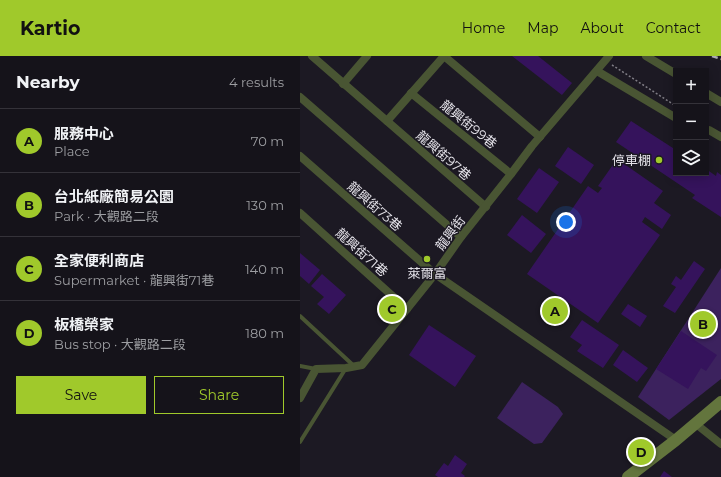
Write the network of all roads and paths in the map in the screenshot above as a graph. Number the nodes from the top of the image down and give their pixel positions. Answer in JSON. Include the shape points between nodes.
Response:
{"nodes":[{"id":1,"x":312,"y":56,"type":"edge"},
{"id":2,"x":367,"y":56,"type":"edge"},
{"id":3,"x":444,"y":56,"type":"edge"},
{"id":4,"x":646,"y":56,"type":"edge"},
{"id":5,"x":607,"y":59,"type":"edge"},
{"id":6,"x":597,"y":71,"type":"junction"},
{"id":7,"x":673,"y":72,"type":"edge"},
{"id":8,"x":343,"y":84,"type":"junction"},
{"id":9,"x":411,"y":93,"type":"junction"},
{"id":10,"x":709,"y":95,"type":"edge"},
{"id":11,"x":300,"y":97,"type":"edge"},
{"id":12,"x":721,"y":102,"type":"edge"},
{"id":13,"x":673,"y":104,"type":"edge"},
{"id":14,"x":673,"y":116,"type":"edge"},
{"id":15,"x":387,"y":121,"type":"junction"},
{"id":16,"x":709,"y":130,"type":"edge"},
{"id":17,"x":540,"y":136,"type":"junction"},
{"id":18,"x":721,"y":137,"type":"edge"},
{"id":19,"x":300,"y":156,"type":"edge"},
{"id":20,"x":511,"y":174,"type":"junction"},
{"id":21,"x":486,"y":207,"type":"junction"},
{"id":22,"x":300,"y":213,"type":"edge"},
{"id":23,"x":461,"y":237,"type":"junction"},
{"id":24,"x":435,"y":274,"type":"junction"},
{"id":25,"x":407,"y":308,"type":"junction"},
{"id":26,"x":300,"y":316,"type":"edge"},
{"id":27,"x":300,"y":366,"type":"edge"},
{"id":28,"x":350,"y":367,"type":"junction"},
{"id":29,"x":316,"y":369,"type":"junction"},
{"id":30,"x":300,"y":398,"type":"edge"},
{"id":31,"x":721,"y":402,"type":"edge"},
{"id":32,"x":696,"y":424,"type":"junction"},
{"id":33,"x":676,"y":440,"type":"junction"},
{"id":34,"x":300,"y":442,"type":"edge"},
{"id":35,"x":721,"y":444,"type":"edge"},
{"id":36,"x":628,"y":477,"type":"edge"}],
"edges":[{"from":1,"to":8,"type":"street","name":"龍興街97巷"},
{"from":2,"to":8,"type":"street"},
{"from":3,"to":9,"type":"street"},
{"from":3,"to":17,"type":"street"},
{"from":4,"to":7,"type":"street"},
{"from":5,"to":6,"type":"street","name":"龍興街"},
{"from":5,"to":13,"type":"path"},
{"from":6,"to":14,"type":"street"},
{"from":6,"to":17,"type":"street","name":"龍興街"},
{"from":8,"to":15,"type":"street","name":"龍興街97巷"},
{"from":9,"to":15,"type":"street"},
{"from":9,"to":20,"type":"street","name":"龍興街99巷"},
{"from":10,"to":12,"type":"street"},
{"from":11,"to":23,"type":"street"},
{"from":15,"to":21,"type":"street","name":"龍興街97巷"},
{"from":16,"to":18,"type":"street"},
{"from":17,"to":20,"type":"street","name":"龍興街"},
{"from":19,"to":24,"type":"street","name":"龍興街73巷"},
{"from":20,"to":21,"type":"street","name":"龍興街"},
{"from":21,"to":23,"type":"street","name":"龍興街"},
{"from":22,"to":25,"type":"street","name":"龍興街71巷"},
{"from":23,"to":24,"type":"street","name":"龍興街"},
{"from":24,"to":25,"type":"street","name":"龍興街"},
{"from":24,"to":33,"type":"street","name":"龍興街73巷"},
{"from":25,"to":28,"type":"street","name":"龍興街","via":[[362,365]]},
{"from":26,"to":28,"type":"lane"},
{"from":27,"to":29,"type":"lane"},
{"from":28,"to":29,"type":"street"},
{"from":28,"to":34,"type":"lane"},
{"from":29,"to":30,"type":"street"},
{"from":31,"to":32,"type":"main road"},
{"from":32,"to":33,"type":"main road"},
{"from":32,"to":35,"type":"street"},
{"from":33,"to":36,"type":"main road"}]}
